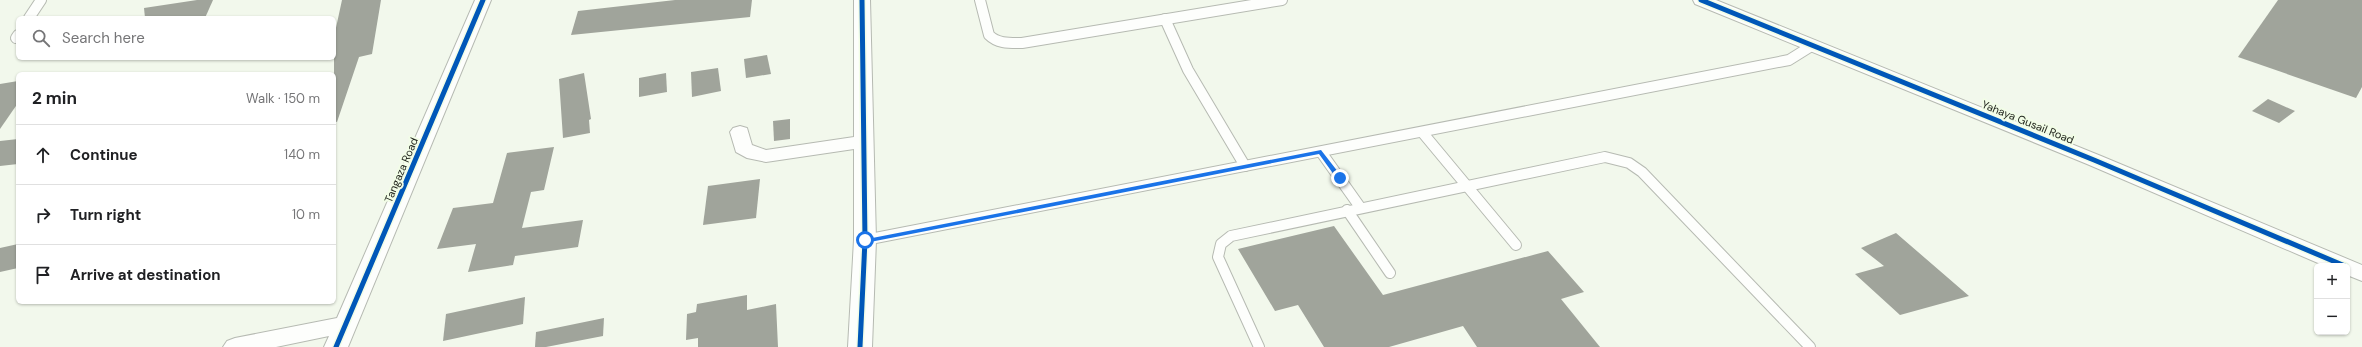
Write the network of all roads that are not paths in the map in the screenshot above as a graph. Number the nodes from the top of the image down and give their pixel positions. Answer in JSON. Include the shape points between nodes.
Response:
{"nodes":[{"id":1,"x":41,"y":0,"type":"edge"},
{"id":2,"x":484,"y":0,"type":"edge"},
{"id":3,"x":862,"y":0,"type":"edge"},
{"id":4,"x":980,"y":0,"type":"edge"},
{"id":5,"x":1282,"y":0,"type":"edge"},
{"id":6,"x":1701,"y":0,"type":"edge"},
{"id":7,"x":30,"y":16,"type":"edge"},
{"id":8,"x":1165,"y":19,"type":"junction"},
{"id":9,"x":1813,"y":45,"type":"junction"},
{"id":10,"x":740,"y":132,"type":"dead end"},
{"id":11,"x":1422,"y":132,"type":"junction"},
{"id":12,"x":864,"y":142,"type":"junction"},
{"id":13,"x":1321,"y":152,"type":"junction"},
{"id":14,"x":1245,"y":166,"type":"junction"},
{"id":15,"x":1464,"y":185,"type":"junction"},
{"id":16,"x":1360,"y":207,"type":"junction"},
{"id":17,"x":1347,"y":210,"type":"junction"},
{"id":18,"x":865,"y":240,"type":"junction"},
{"id":19,"x":1516,"y":245,"type":"dead end"},
{"id":20,"x":2339,"y":263,"type":"edge"},
{"id":21,"x":2350,"y":268,"type":"edge"},
{"id":22,"x":1390,"y":273,"type":"dead end"},
{"id":23,"x":2362,"y":273,"type":"edge"},
{"id":24,"x":346,"y":324,"type":"junction"},
{"id":25,"x":235,"y":347,"type":"edge"},
{"id":26,"x":336,"y":347,"type":"edge"},
{"id":27,"x":860,"y":347,"type":"edge"},
{"id":28,"x":1259,"y":347,"type":"edge"},
{"id":29,"x":1810,"y":347,"type":"edge"}],
"edges":[{"from":1,"to":7,"type":"lane"},
{"from":2,"to":24,"type":"street","name":"Tangaza Road"},
{"from":3,"to":12,"type":"street"},
{"from":4,"to":8,"type":"lane","via":[[988,34],[1002,44],[1022,43]]},
{"from":5,"to":8,"type":"lane"},
{"from":6,"to":9,"type":"street","name":"Yahaya Gusail Road"},
{"from":8,"to":14,"type":"lane","via":[[1188,70]]},
{"from":9,"to":11,"type":"lane","via":[[1789,60]]},
{"from":9,"to":20,"type":"street","name":"Yahaya Gusail Road"},
{"from":10,"to":12,"type":"street","via":[[743,148],[754,154],[766,156]]},
{"from":11,"to":13,"type":"lane"},
{"from":11,"to":15,"type":"lane"},
{"from":12,"to":18,"type":"street"},
{"from":13,"to":14,"type":"lane"},
{"from":13,"to":16,"type":"lane"},
{"from":14,"to":18,"type":"lane"},
{"from":15,"to":16,"type":"lane"},
{"from":15,"to":19,"type":"lane"},
{"from":15,"to":29,"type":"lane","via":[[1598,157],[1629,163],[1642,172]]},
{"from":16,"to":17,"type":"lane"},
{"from":17,"to":22,"type":"lane"},
{"from":17,"to":28,"type":"lane","via":[[1240,233],[1227,238],[1219,247],[1218,257]]},
{"from":18,"to":27,"type":"street"},
{"from":21,"to":23,"type":"street","name":"Yahaya Gusail Road"},
{"from":24,"to":25,"type":"street"},
{"from":24,"to":26,"type":"street","name":"Tangaza Road"}]}
